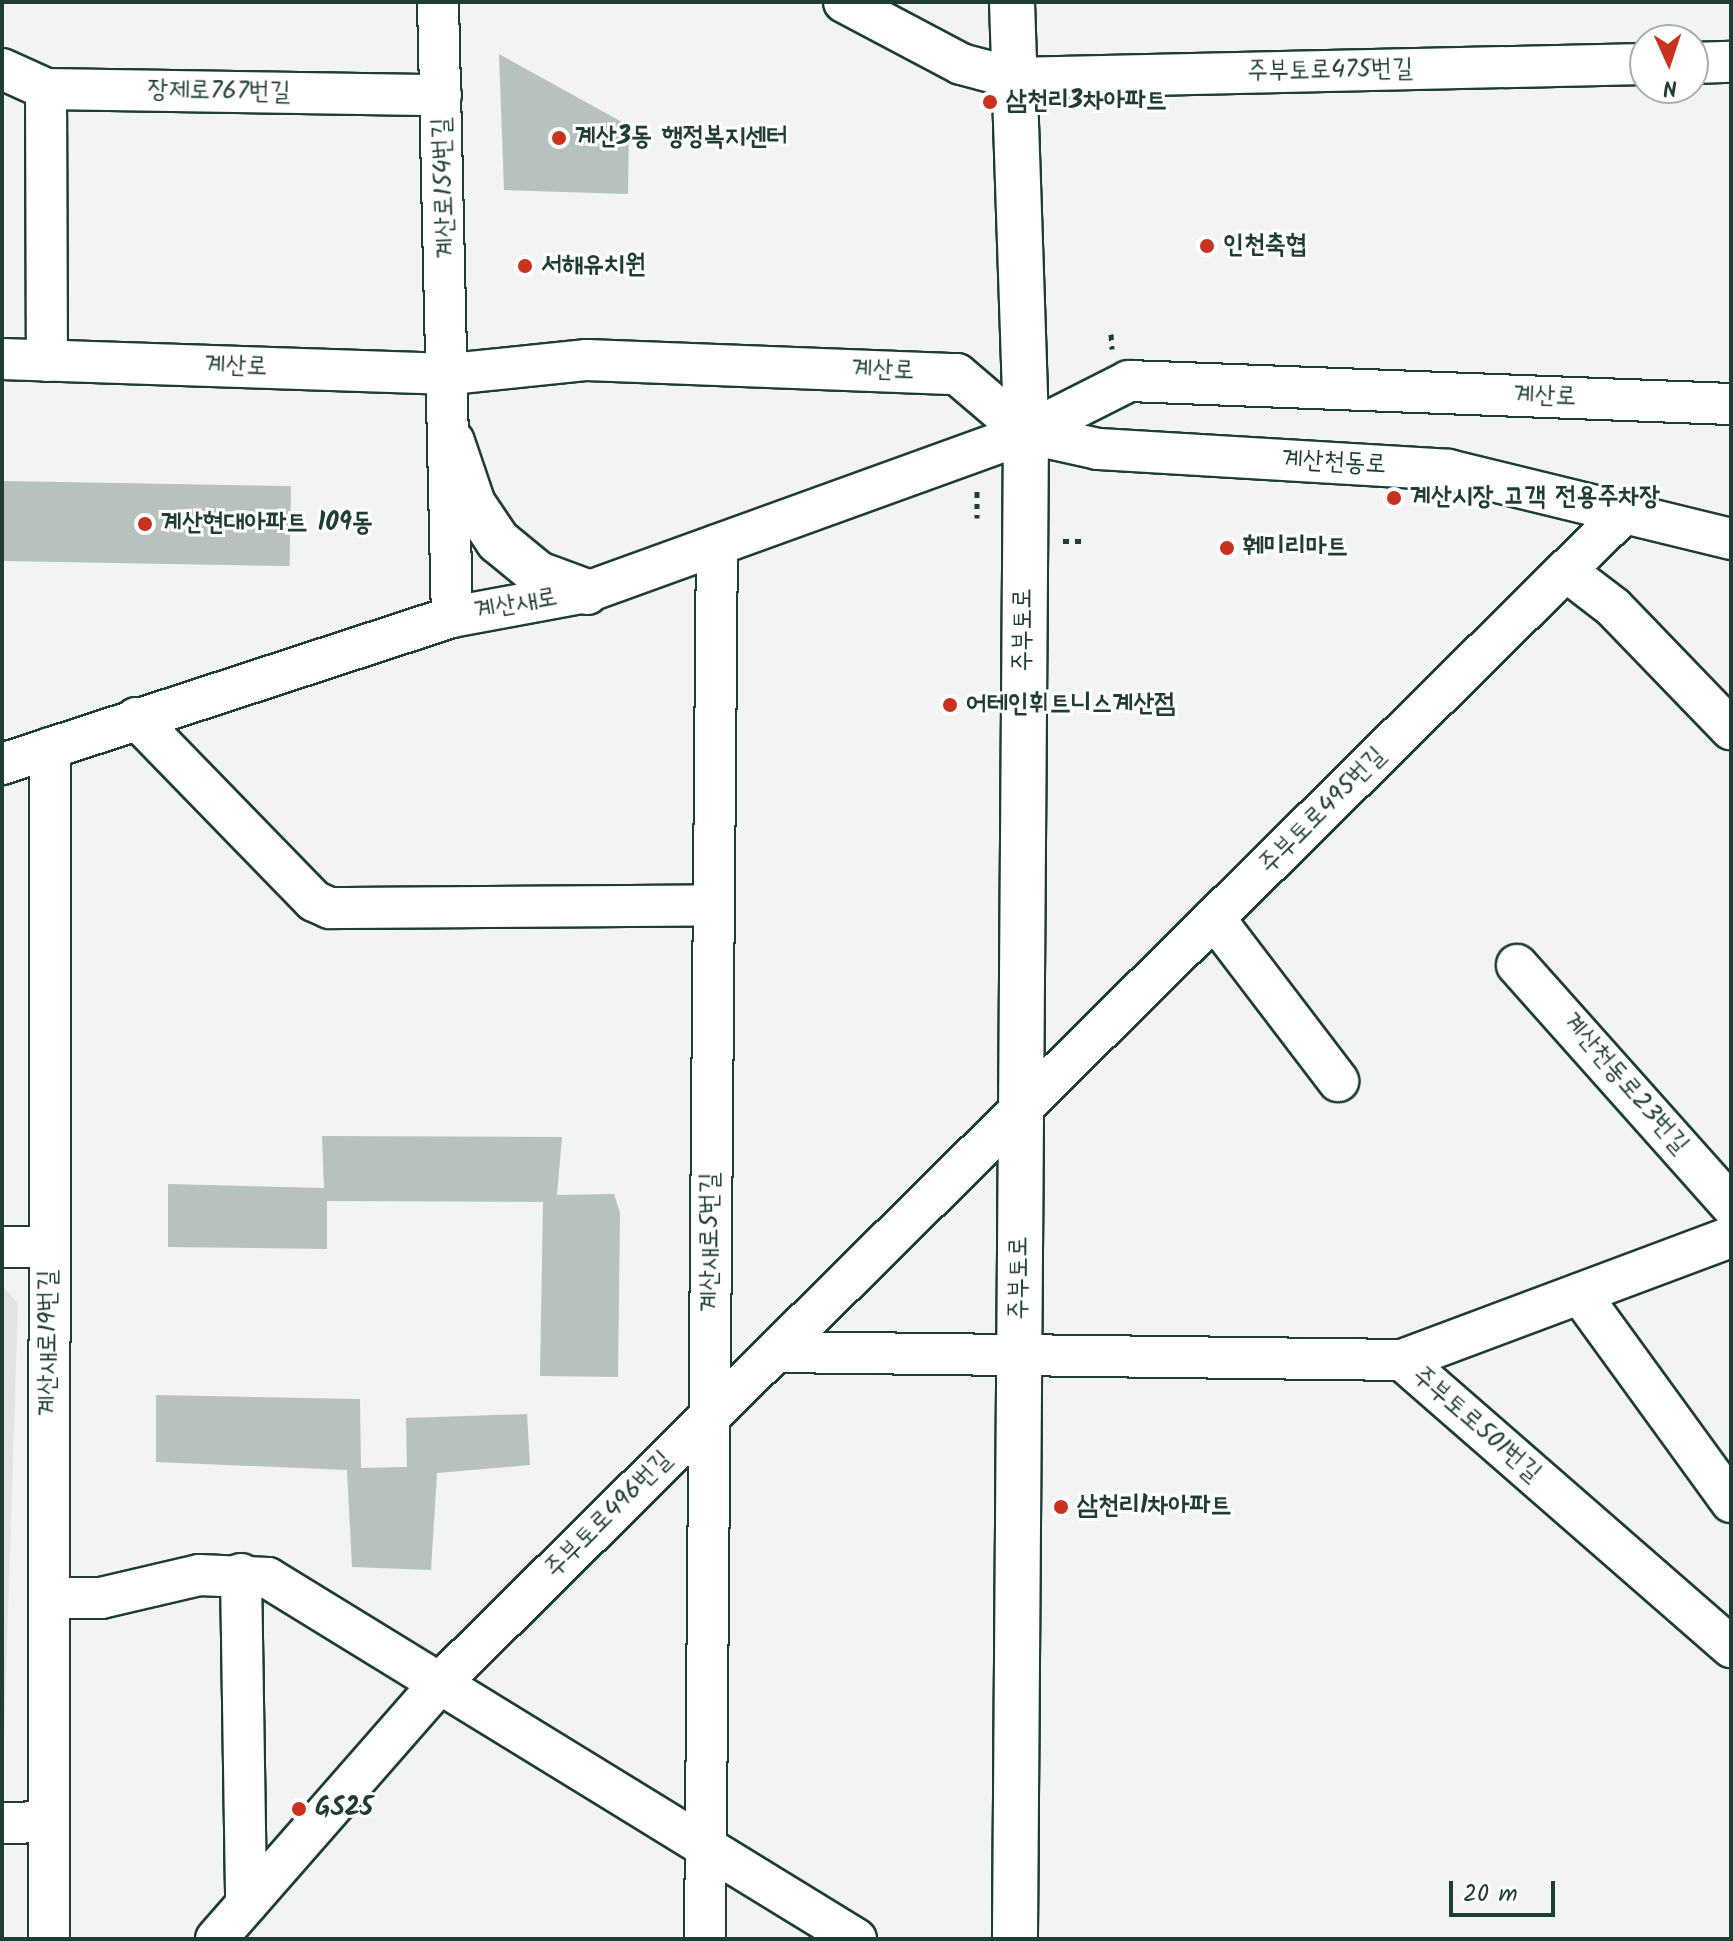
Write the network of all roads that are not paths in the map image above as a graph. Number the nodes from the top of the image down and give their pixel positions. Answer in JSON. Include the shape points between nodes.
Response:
{"nodes":[{"id":1,"x":438,"y":2,"type":"edge"},
{"id":2,"x":844,"y":2,"type":"edge"},
{"id":3,"x":1012,"y":2,"type":"edge"},
{"id":4,"x":1731,"y":62,"type":"edge"},
{"id":5,"x":1709,"y":63,"type":"edge"},
{"id":6,"x":1629,"y":64,"type":"edge"},
{"id":7,"x":2,"y":69,"type":"edge"},
{"id":8,"x":1014,"y":78,"type":"junction"},
{"id":9,"x":46,"y":89,"type":"junction"},
{"id":10,"x":441,"y":95,"type":"junction"},
{"id":11,"x":2,"y":359,"type":"edge"},
{"id":12,"x":47,"y":361,"type":"junction"},
{"id":13,"x":451,"y":374,"type":"junction"},
{"id":14,"x":1731,"y":404,"type":"edge"},
{"id":15,"x":1026,"y":433,"type":"junction"},
{"id":16,"x":452,"y":442,"type":"junction"},
{"id":17,"x":1625,"y":512,"type":"junction"},
{"id":18,"x":1731,"y":539,"type":"edge"},
{"id":19,"x":717,"y":545,"type":"junction"},
{"id":20,"x":1566,"y":571,"type":"junction"},
{"id":21,"x":587,"y":592,"type":"junction"},
{"id":22,"x":452,"y":617,"type":"junction"},
{"id":23,"x":136,"y":718,"type":"junction"},
{"id":24,"x":1731,"y":729,"type":"edge"},
{"id":25,"x":50,"y":748,"type":"junction"},
{"id":26,"x":2,"y":764,"type":"edge"},
{"id":27,"x":714,"y":905,"type":"junction"},
{"id":28,"x":1214,"y":918,"type":"junction"},
{"id":29,"x":1517,"y":965,"type":"dead end"},
{"id":30,"x":1338,"y":1081,"type":"dead end"},
{"id":31,"x":1021,"y":1109,"type":"junction"},
{"id":32,"x":1731,"y":1205,"type":"edge"},
{"id":33,"x":1731,"y":1237,"type":"edge"},
{"id":34,"x":2,"y":1247,"type":"edge"},
{"id":35,"x":49,"y":1247,"type":"junction"},
{"id":36,"x":1580,"y":1294,"type":"junction"},
{"id":37,"x":776,"y":1352,"type":"junction"},
{"id":38,"x":1019,"y":1354,"type":"junction"},
{"id":39,"x":1402,"y":1360,"type":"junction"},
{"id":40,"x":710,"y":1415,"type":"junction"},
{"id":41,"x":1731,"y":1502,"type":"edge"},
{"id":42,"x":241,"y":1574,"type":"junction"},
{"id":43,"x":49,"y":1598,"type":"junction"},
{"id":44,"x":1731,"y":1647,"type":"edge"},
{"id":45,"x":442,"y":1681,"type":"junction"},
{"id":46,"x":49,"y":1822,"type":"junction"},
{"id":47,"x":2,"y":1823,"type":"edge"},
{"id":48,"x":706,"y":1845,"type":"junction"},
{"id":49,"x":246,"y":1904,"type":"junction"},
{"id":50,"x":49,"y":1939,"type":"edge"},
{"id":51,"x":216,"y":1939,"type":"edge"},
{"id":52,"x":705,"y":1939,"type":"edge"},
{"id":53,"x":856,"y":1939,"type":"edge"},
{"id":54,"x":1015,"y":1939,"type":"edge"}],
"edges":[{"from":1,"to":10,"type":"street","name":"계산로154번길"},
{"from":2,"to":8,"type":"street","name":"주부토로475번길","via":[[961,64]]},
{"from":3,"to":8,"type":"main road","name":"주부토로"},
{"from":4,"to":5,"type":"street"},
{"from":6,"to":8,"type":"street","name":"주부토로475번길"},
{"from":7,"to":9,"type":"street","name":"장제로767번길"},
{"from":8,"to":15,"type":"main road","name":"주부토로"},
{"from":9,"to":10,"type":"street","name":"장제로767번길"},
{"from":9,"to":12,"type":"street"},
{"from":10,"to":13,"type":"street","name":"계산로154번길"},
{"from":11,"to":12,"type":"street","name":"계산로"},
{"from":12,"to":13,"type":"street","name":"계산로"},
{"from":13,"to":15,"type":"street","name":"계산로","via":[[587,360],[957,374]]},
{"from":13,"to":16,"type":"street","name":"계산로154번길"},
{"from":14,"to":15,"type":"street","name":"계산로","via":[[1129,381]]},
{"from":15,"to":17,"type":"street","name":"계산천동로","via":[[1098,449],[1448,470]]},
{"from":15,"to":19,"type":"street","name":"계산새로"},
{"from":15,"to":31,"type":"main road","name":"주부토로"},
{"from":16,"to":21,"type":"main road","via":[[473,504],[498,541],[538,574]]},
{"from":16,"to":22,"type":"street","name":"계산로154번길"},
{"from":17,"to":18,"type":"street","name":"계산천동로"},
{"from":17,"to":20,"type":"street","name":"주부토로495번길"},
{"from":19,"to":21,"type":"street","name":"계산새로"},
{"from":19,"to":27,"type":"street","name":"계산새로5번길"},
{"from":20,"to":24,"type":"street","via":[[1613,607]]},
{"from":20,"to":28,"type":"street","name":"주부토로495번길"},
{"from":21,"to":22,"type":"street","name":"계산새로"},
{"from":22,"to":23,"type":"street","name":"계산새로"},
{"from":23,"to":25,"type":"street","name":"계산새로"},
{"from":23,"to":27,"type":"street","via":[[314,901],[330,908]]},
{"from":25,"to":26,"type":"street","name":"계산새로"},
{"from":25,"to":35,"type":"street","name":"계산새로19번길"},
{"from":27,"to":40,"type":"street","name":"계산새로5번길"},
{"from":28,"to":30,"type":"street"},
{"from":28,"to":31,"type":"street","name":"주부토로495번길"},
{"from":29,"to":32,"type":"street","name":"계산천동로23번길"},
{"from":31,"to":37,"type":"street","name":"주부토로496번길"},
{"from":31,"to":38,"type":"main road","name":"주부토로"},
{"from":33,"to":36,"type":"street"},
{"from":34,"to":35,"type":"street"},
{"from":35,"to":43,"type":"street","name":"계산새로19번길"},
{"from":36,"to":39,"type":"street"},
{"from":36,"to":41,"type":"street"},
{"from":37,"to":38,"type":"street","name":"주부토로"},
{"from":37,"to":40,"type":"street","name":"주부토로496번길"},
{"from":38,"to":39,"type":"street","name":"주부토로501번길"},
{"from":38,"to":54,"type":"main road","name":"주부토로"},
{"from":39,"to":44,"type":"street","name":"주부토로501번길"},
{"from":40,"to":45,"type":"street","name":"주부토로496번길"},
{"from":40,"to":48,"type":"street","name":"계산새로5번길"},
{"from":42,"to":43,"type":"street","via":[[199,1575],[101,1598]]},
{"from":42,"to":45,"type":"street","via":[[294,1589]]},
{"from":42,"to":49,"type":"street"},
{"from":43,"to":46,"type":"street","name":"계산새로19번길"},
{"from":45,"to":48,"type":"street"},
{"from":45,"to":49,"type":"street","name":"주부토로496번길"},
{"from":46,"to":47,"type":"street"},
{"from":46,"to":50,"type":"street","name":"계산새로19번길"},
{"from":48,"to":52,"type":"street","name":"계산새로5번길"},
{"from":48,"to":53,"type":"street"},
{"from":49,"to":51,"type":"street","name":"주부토로496번길"}]}
